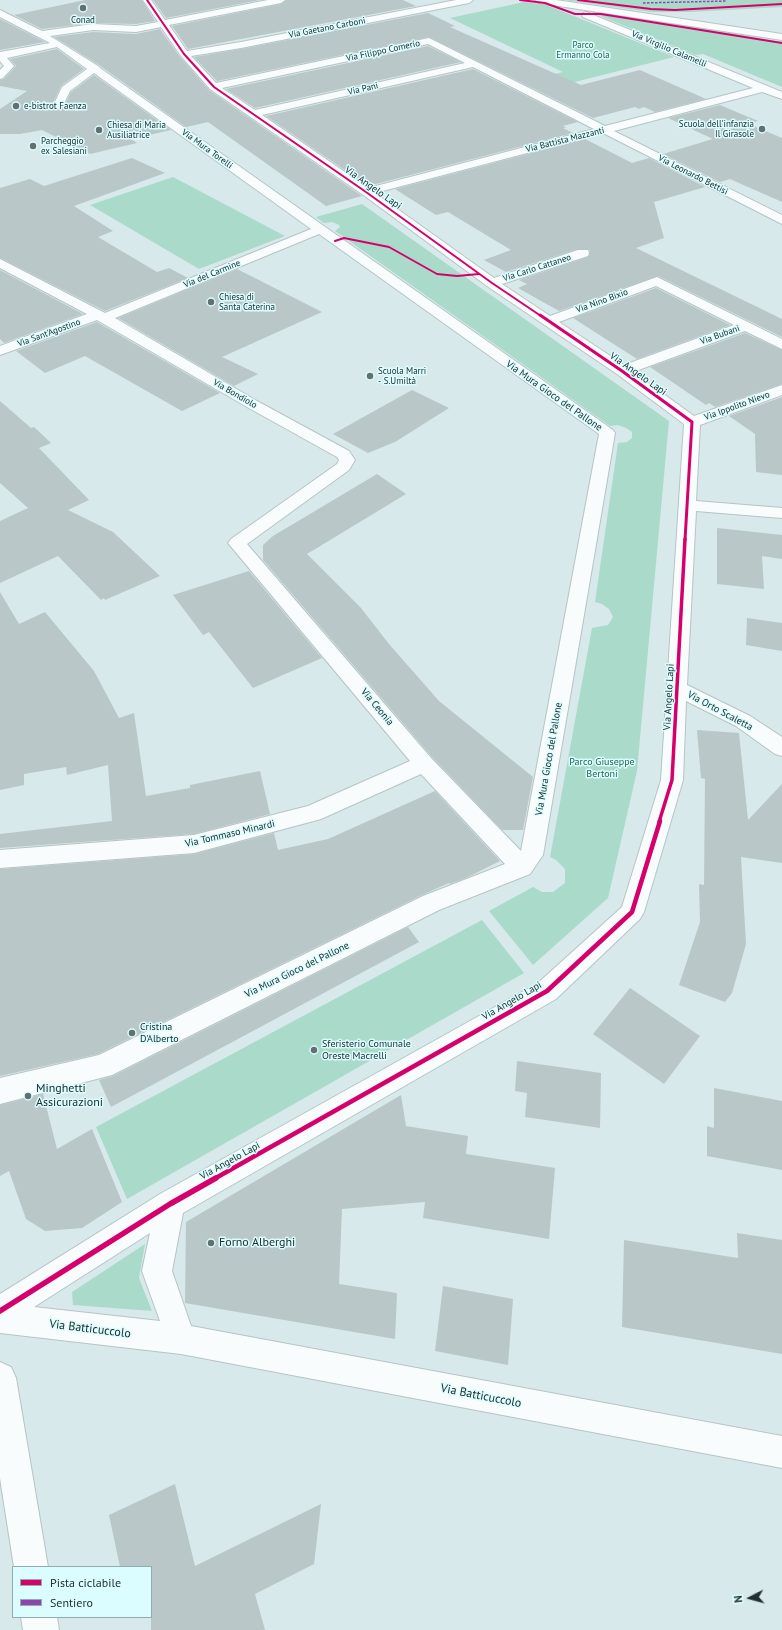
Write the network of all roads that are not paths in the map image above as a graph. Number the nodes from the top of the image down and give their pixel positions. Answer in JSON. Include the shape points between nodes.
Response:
{"nodes":[{"id":1,"x":147,"y":0,"type":"edge"},
{"id":2,"x":281,"y":0,"type":"edge"},
{"id":3,"x":469,"y":0,"type":"edge"},
{"id":4,"x":539,"y":0,"type":"edge"},
{"id":5,"x":555,"y":2,"type":"junction"},
{"id":6,"x":0,"y":13,"type":"edge"},
{"id":7,"x":164,"y":24,"type":"junction"},
{"id":8,"x":41,"y":34,"type":"junction"},
{"id":9,"x":782,"y":37,"type":"edge"},
{"id":10,"x":60,"y":44,"type":"junction"},
{"id":11,"x":184,"y":54,"type":"junction"},
{"id":12,"x":1,"y":55,"type":"edge"},
{"id":13,"x":474,"y":64,"type":"junction"},
{"id":14,"x":95,"y":68,"type":"junction"},
{"id":15,"x":0,"y":76,"type":"edge"},
{"id":16,"x":214,"y":87,"type":"junction"},
{"id":17,"x":764,"y":88,"type":"junction"},
{"id":18,"x":782,"y":96,"type":"edge"},
{"id":19,"x":58,"y":106,"type":"dead end"},
{"id":20,"x":252,"y":114,"type":"junction"},
{"id":21,"x":604,"y":130,"type":"junction"},
{"id":22,"x":366,"y":192,"type":"junction"},
{"id":23,"x":782,"y":220,"type":"edge"},
{"id":24,"x":319,"y":230,"type":"junction"},
{"id":25,"x":583,"y":253,"type":"dead end"},
{"id":26,"x":0,"y":263,"type":"edge"},
{"id":27,"x":17,"y":272,"type":"junction"},
{"id":28,"x":0,"y":278,"type":"edge"},
{"id":29,"x":657,"y":281,"type":"joint"},
{"id":30,"x":492,"y":283,"type":"junction"},
{"id":31,"x":101,"y":316,"type":"junction"},
{"id":32,"x":548,"y":321,"type":"junction"},
{"id":33,"x":746,"y":326,"type":"junction"},
{"id":34,"x":782,"y":345,"type":"edge"},
{"id":35,"x":0,"y":351,"type":"edge"},
{"id":36,"x":622,"y":371,"type":"junction"},
{"id":37,"x":782,"y":390,"type":"edge"},
{"id":38,"x":692,"y":422,"type":"junction"},
{"id":39,"x":688,"y":505,"type":"junction"},
{"id":40,"x":782,"y":513,"type":"edge"},
{"id":41,"x":237,"y":543,"type":"joint"},
{"id":42,"x":677,"y":688,"type":"junction"},
{"id":43,"x":782,"y":748,"type":"edge"},
{"id":44,"x":424,"y":764,"type":"junction"},
{"id":45,"x":0,"y":859,"type":"edge"},
{"id":46,"x":522,"y":867,"type":"junction"},
{"id":47,"x":0,"y":1091,"type":"edge"},
{"id":48,"x":170,"y":1204,"type":"junction"},
{"id":49,"x":0,"y":1311,"type":"edge"},
{"id":50,"x":0,"y":1318,"type":"edge"},
{"id":51,"x":181,"y":1339,"type":"junction"},
{"id":52,"x":0,"y":1378,"type":"edge"},
{"id":53,"x":782,"y":1452,"type":"edge"},
{"id":54,"x":31,"y":1566,"type":"edge"},
{"id":55,"x":39,"y":1618,"type":"edge"},
{"id":56,"x":41,"y":1630,"type":"edge"}],
"edges":[{"from":1,"to":7,"type":"street","name":"Via Angelo Lapi"},
{"from":2,"to":7,"type":"street"},
{"from":3,"to":11,"type":"street","name":"Via Gaetano Carboni"},
{"from":4,"to":5,"type":"street"},
{"from":5,"to":9,"type":"street"},
{"from":5,"to":17,"type":"street","name":"Via Virgilio Calamelli"},
{"from":6,"to":8,"type":"street","name":"Via Mura Torelli"},
{"from":7,"to":8,"type":"street","via":[[136,29],[93,27]]},
{"from":7,"to":11,"type":"street","name":"Via Angelo Lapi"},
{"from":8,"to":10,"type":"street","name":"Via Mura Torelli"},
{"from":10,"to":12,"type":"street"},
{"from":10,"to":14,"type":"street","name":"Via Mura Torelli"},
{"from":11,"to":16,"type":"street","name":"Via Angelo Lapi"},
{"from":12,"to":15,"type":"street","via":[[9,66]]},
{"from":13,"to":16,"type":"street","name":"Via Filippo Comerio","via":[[429,41]]},
{"from":13,"to":20,"type":"street","name":"Via Pani"},
{"from":13,"to":21,"type":"street","name":"Via Filippo Comerio"},
{"from":14,"to":19,"type":"street","via":[[66,89]]},
{"from":14,"to":24,"type":"street","name":"Via Mura Torelli"},
{"from":16,"to":20,"type":"street","name":"Via Angelo Lapi"},
{"from":17,"to":18,"type":"street","name":"Via Virgilio Calamelli"},
{"from":17,"to":21,"type":"street","name":"Via Battista Mazzanti"},
{"from":20,"to":22,"type":"street","name":"Via Angelo Lapi"},
{"from":21,"to":22,"type":"street","name":"Via Battista Mazzanti"},
{"from":21,"to":23,"type":"street","name":"Via Leonardo Bettisi"},
{"from":22,"to":30,"type":"street","name":"Via Angelo Lapi"},
{"from":24,"to":31,"type":"street","name":"Via del Carmine"},
{"from":24,"to":46,"type":"street","name":"Via Mura Gioco del Pallone","via":[[607,433],[532,855]]},
{"from":25,"to":30,"type":"street","name":"Via Carlo Cattaneo"},
{"from":26,"to":27,"type":"street","name":"Via Bondiolo"},
{"from":27,"to":28,"type":"street"},
{"from":27,"to":31,"type":"street","name":"Via Bondiolo"},
{"from":29,"to":32,"type":"street","name":"Via Nino Bixio"},
{"from":29,"to":33,"type":"street","name":"Via Bubani"},
{"from":30,"to":32,"type":"street","name":"Via Angelo Lapi"},
{"from":31,"to":35,"type":"street","name":"Via Sant'Agostino"},
{"from":31,"to":41,"type":"street","name":"Via Bondiolo","via":[[343,454],[347,460],[343,467]]},
{"from":32,"to":36,"type":"street","name":"Via Angelo Lapi"},
{"from":33,"to":34,"type":"street"},
{"from":33,"to":36,"type":"street","name":"Via Bubani"},
{"from":36,"to":38,"type":"street","name":"Via Angelo Lapi"},
{"from":37,"to":38,"type":"street","name":"Via Ippolito Nievo"},
{"from":38,"to":39,"type":"street","name":"Via Angelo Lapi"},
{"from":39,"to":40,"type":"street"},
{"from":39,"to":42,"type":"street","name":"Via Angelo Lapi"},
{"from":41,"to":44,"type":"street","name":"Via Ceonia"},
{"from":42,"to":43,"type":"street","name":"Via Orto Scaletta","via":[[743,721]]},
{"from":42,"to":48,"type":"street","name":"Via Angelo Lapi","via":[[672,780],[632,912],[547,991]]},
{"from":44,"to":45,"type":"street","name":"Via Tommaso Minardi","via":[[313,813],[194,844]]},
{"from":44,"to":46,"type":"street","name":"Via Ceonia"},
{"from":46,"to":47,"type":"street","name":"Via Mura Gioco del Pallone","via":[[431,904],[103,1066]]},
{"from":48,"to":49,"type":"street","name":"Via Angelo Lapi"},
{"from":48,"to":51,"type":"street","via":[[157,1271]]},
{"from":50,"to":51,"type":"street","name":"Via Batticuccolo"},
{"from":51,"to":53,"type":"street","name":"Via Batticuccolo"},
{"from":52,"to":54,"type":"street"},
{"from":55,"to":56,"type":"street"}]}
